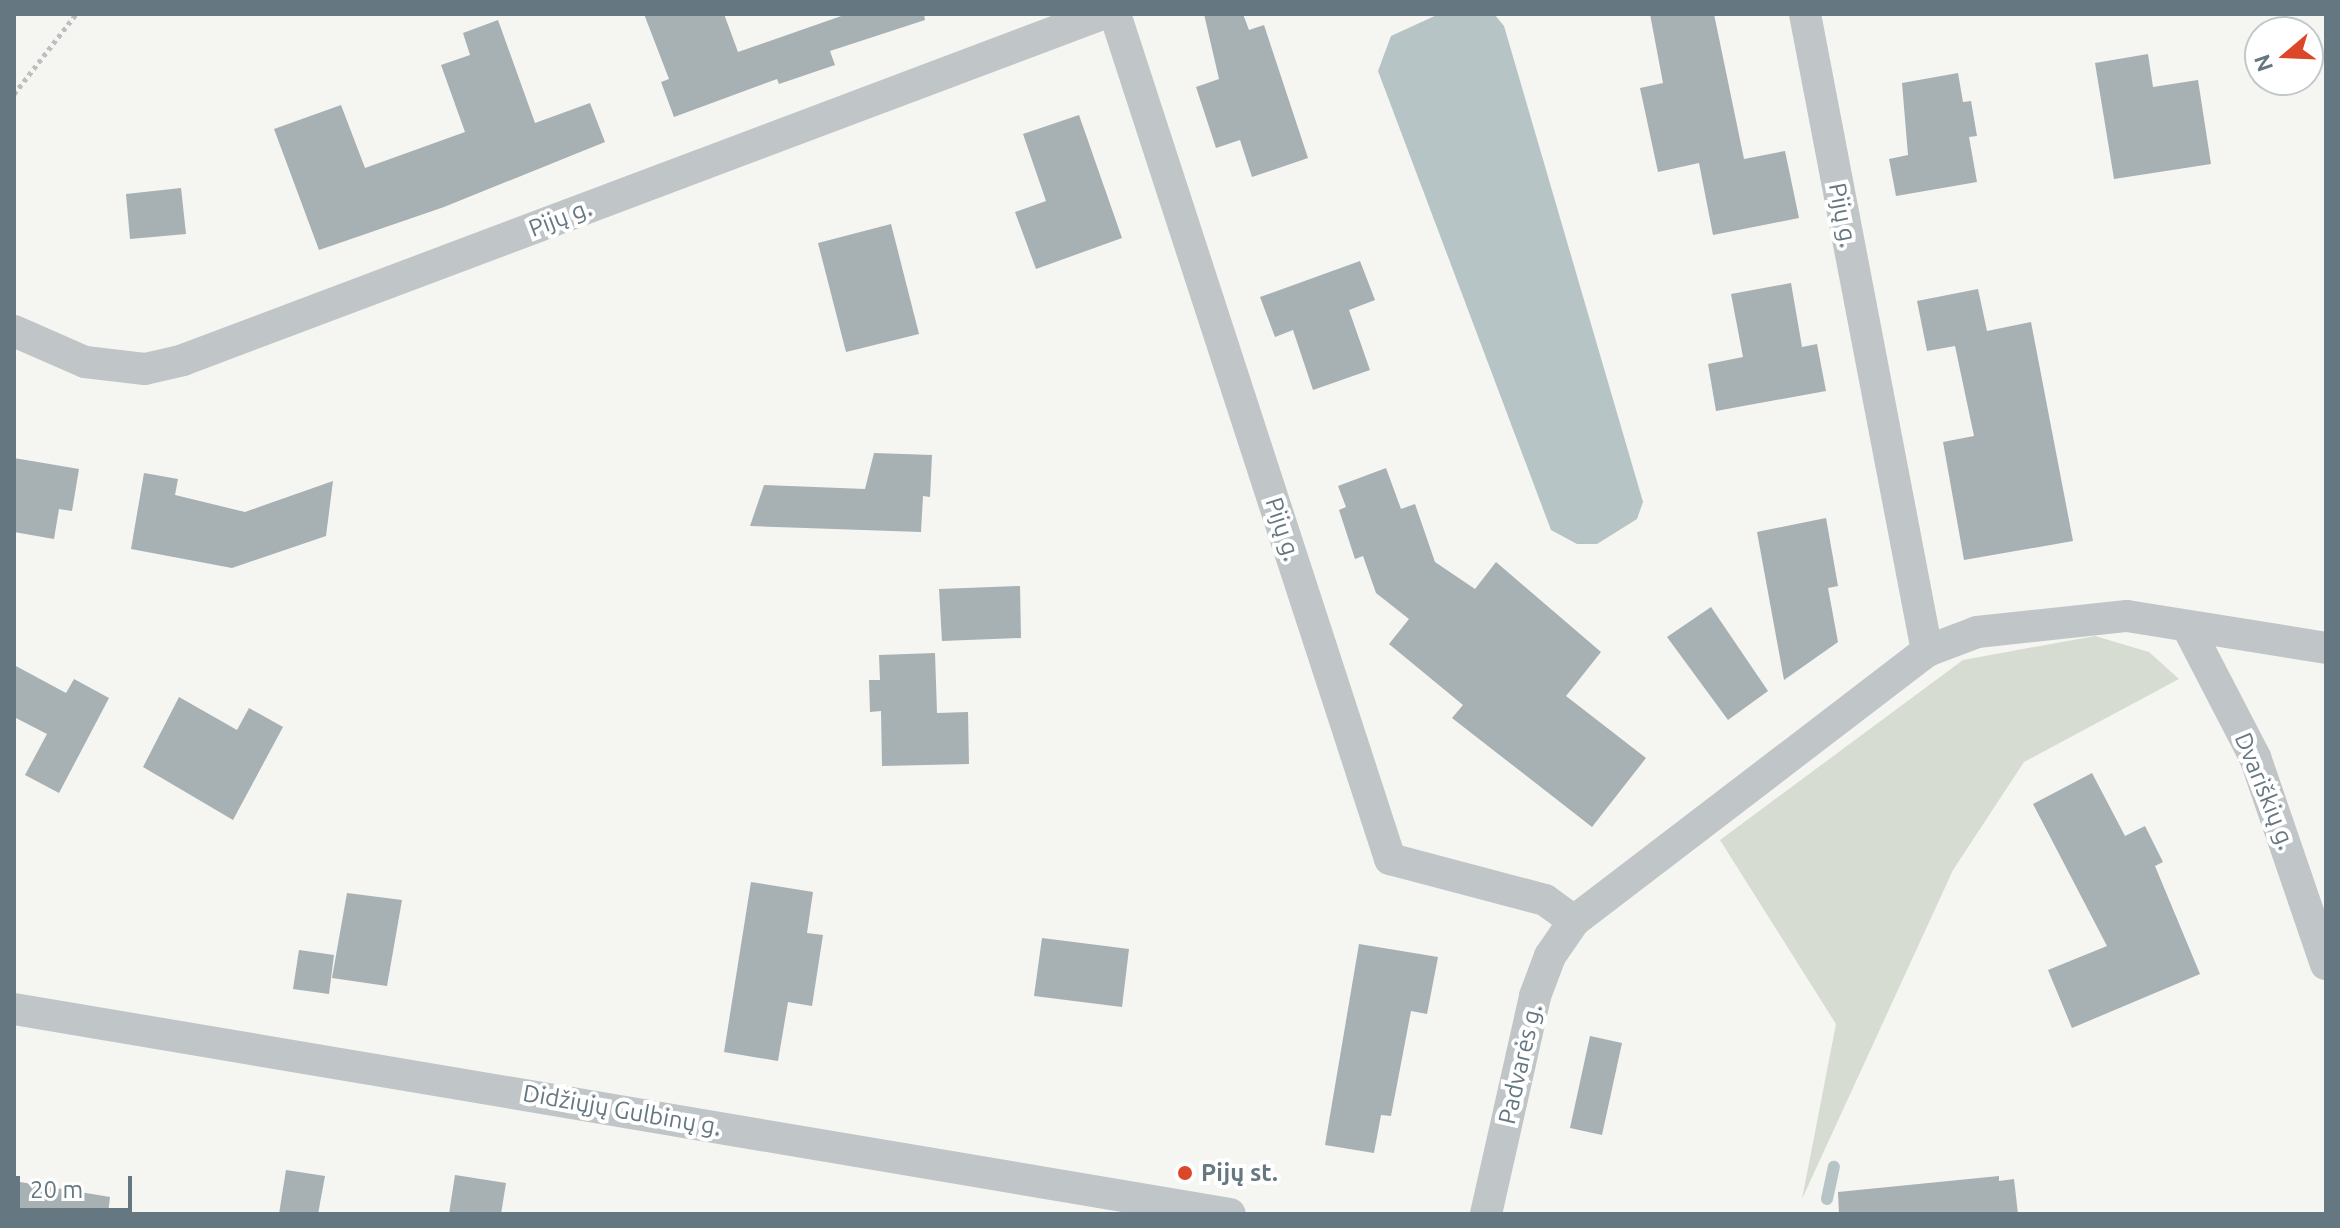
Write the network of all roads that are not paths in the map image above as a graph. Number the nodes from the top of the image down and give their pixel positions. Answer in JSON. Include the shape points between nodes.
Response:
{"nodes":[{"id":1,"x":1102,"y":14,"type":"edge"},
{"id":2,"x":1115,"y":14,"type":"edge"},
{"id":3,"x":1805,"y":14,"type":"edge"},
{"id":4,"x":14,"y":331,"type":"edge"},
{"id":5,"x":2187,"y":626,"type":"junction"},
{"id":6,"x":2326,"y":648,"type":"edge"},
{"id":7,"x":1927,"y":651,"type":"junction"},
{"id":8,"x":1574,"y":921,"type":"junction"},
{"id":9,"x":2326,"y":964,"type":"edge"},
{"id":10,"x":14,"y":1009,"type":"edge"},
{"id":11,"x":1230,"y":1214,"type":"edge"},
{"id":12,"x":1486,"y":1214,"type":"edge"}],
"edges":[{"from":1,"to":4,"type":"street","name":"Pijų g.","via":[[183,360],[145,369],[85,362]]},
{"from":2,"to":8,"type":"street","name":"Pijų g.","via":[[1390,859],[1545,900]]},
{"from":3,"to":7,"type":"street","name":"Pijų g."},
{"from":5,"to":6,"type":"street","name":"Padvarės g."},
{"from":5,"to":7,"type":"street","name":"Padvarės g.","via":[[2127,616],[1977,632]]},
{"from":5,"to":9,"type":"street","name":"Dvariškių g.","via":[[2255,757]]},
{"from":7,"to":8,"type":"street","name":"Padvarės g."},
{"from":8,"to":12,"type":"street","name":"Padvarės g.","via":[[1550,956],[1535,996]]},
{"from":10,"to":11,"type":"street","name":"Didžiųjų Gulbinų g."}]}
